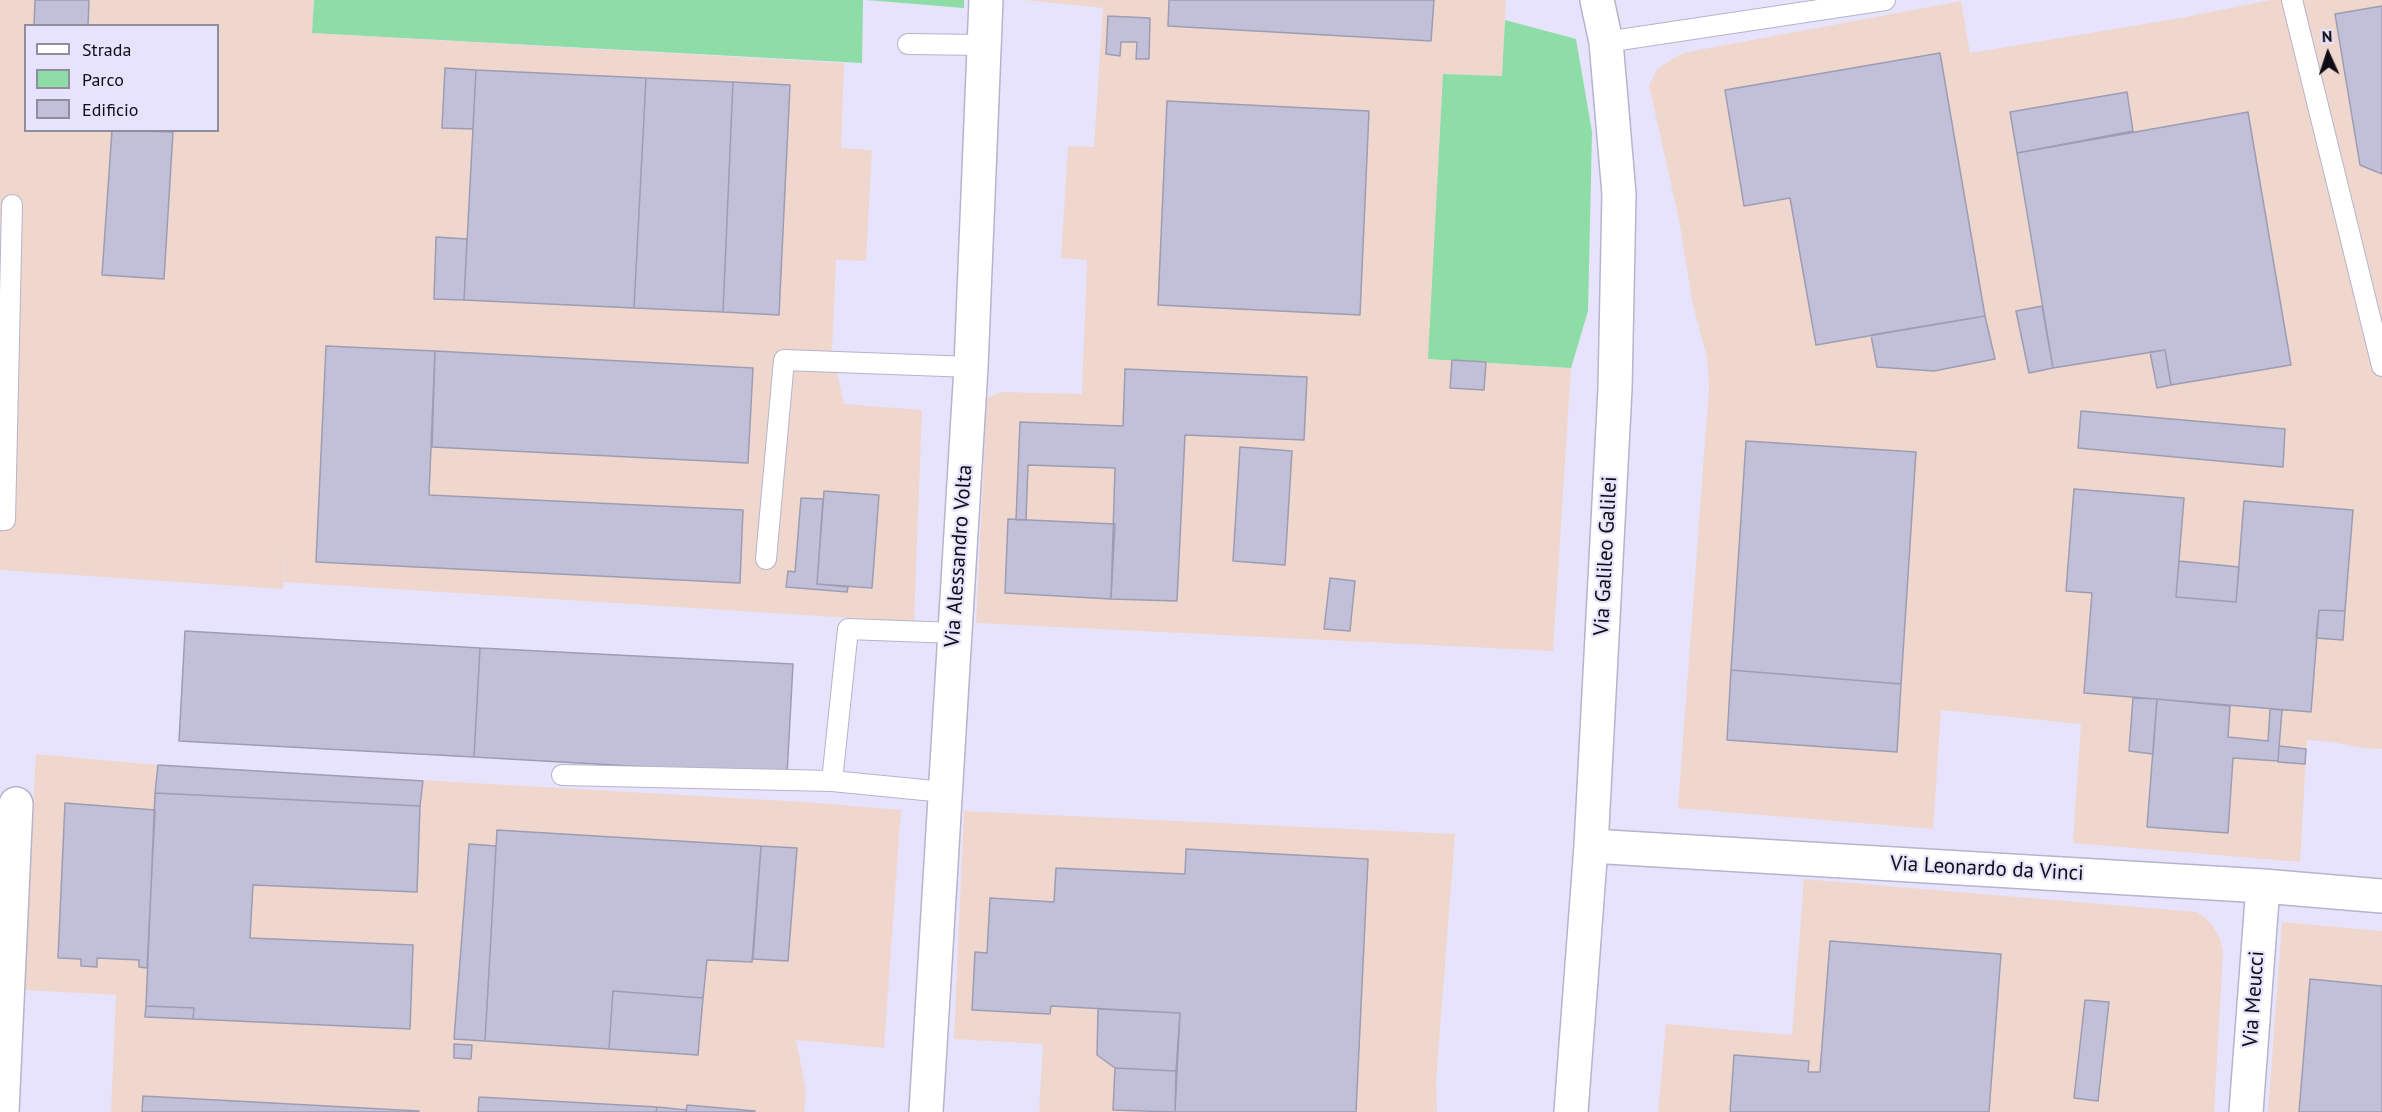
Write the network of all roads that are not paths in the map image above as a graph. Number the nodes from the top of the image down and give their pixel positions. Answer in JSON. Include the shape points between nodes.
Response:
{"nodes":[{"id":1,"x":986,"y":0,"type":"edge"},
{"id":2,"x":1597,"y":0,"type":"edge"},
{"id":3,"x":1885,"y":0,"type":"edge"},
{"id":4,"x":2292,"y":0,"type":"edge"},
{"id":5,"x":1606,"y":42,"type":"junction"},
{"id":6,"x":908,"y":44,"type":"dead end"},
{"id":7,"x":983,"y":45,"type":"junction"},
{"id":8,"x":12,"y":205,"type":"dead end"},
{"id":9,"x":2382,"y":366,"type":"edge"},
{"id":10,"x":971,"y":367,"type":"junction"},
{"id":11,"x":0,"y":520,"type":"edge"},
{"id":12,"x":766,"y":559,"type":"dead end"},
{"id":13,"x":954,"y":633,"type":"junction"},
{"id":14,"x":562,"y":775,"type":"dead end"},
{"id":15,"x":832,"y":781,"type":"junction"},
{"id":16,"x":944,"y":792,"type":"junction"},
{"id":17,"x":16,"y":804,"type":"dead end"},
{"id":18,"x":1591,"y":846,"type":"junction"},
{"id":19,"x":2263,"y":886,"type":"junction"},
{"id":20,"x":2382,"y":896,"type":"edge"},
{"id":21,"x":2,"y":1112,"type":"edge"},
{"id":22,"x":926,"y":1112,"type":"edge"},
{"id":23,"x":1571,"y":1112,"type":"edge"},
{"id":24,"x":2246,"y":1112,"type":"edge"}],
"edges":[{"from":1,"to":7,"type":"street","name":"Via Alessandro Volta"},
{"from":2,"to":5,"type":"street","name":"Via Galileo Galilei"},
{"from":3,"to":5,"type":"lane"},
{"from":4,"to":9,"type":"lane"},
{"from":5,"to":18,"type":"street","name":"Via Galileo Galilei","via":[[1619,194],[1616,366]]},
{"from":6,"to":7,"type":"lane"},
{"from":7,"to":10,"type":"street","name":"Via Alessandro Volta"},
{"from":8,"to":11,"type":"lane","via":[[4,520]]},
{"from":10,"to":12,"type":"lane","via":[[784,360]]},
{"from":10,"to":13,"type":"street","name":"Via Alessandro Volta"},
{"from":13,"to":15,"type":"lane","via":[[848,629]]},
{"from":13,"to":16,"type":"street","name":"Via Alessandro Volta"},
{"from":14,"to":15,"type":"lane"},
{"from":15,"to":16,"type":"lane"},
{"from":16,"to":22,"type":"street","name":"Via Alessandro Volta"},
{"from":17,"to":21,"type":"street"},
{"from":18,"to":19,"type":"street","name":"Via Leonardo da Vinci"},
{"from":18,"to":23,"type":"street","name":"Via Galileo Galilei"},
{"from":19,"to":20,"type":"street","name":"Via Leonardo da Vinci"},
{"from":19,"to":24,"type":"street","name":"Via Meucci"}]}
